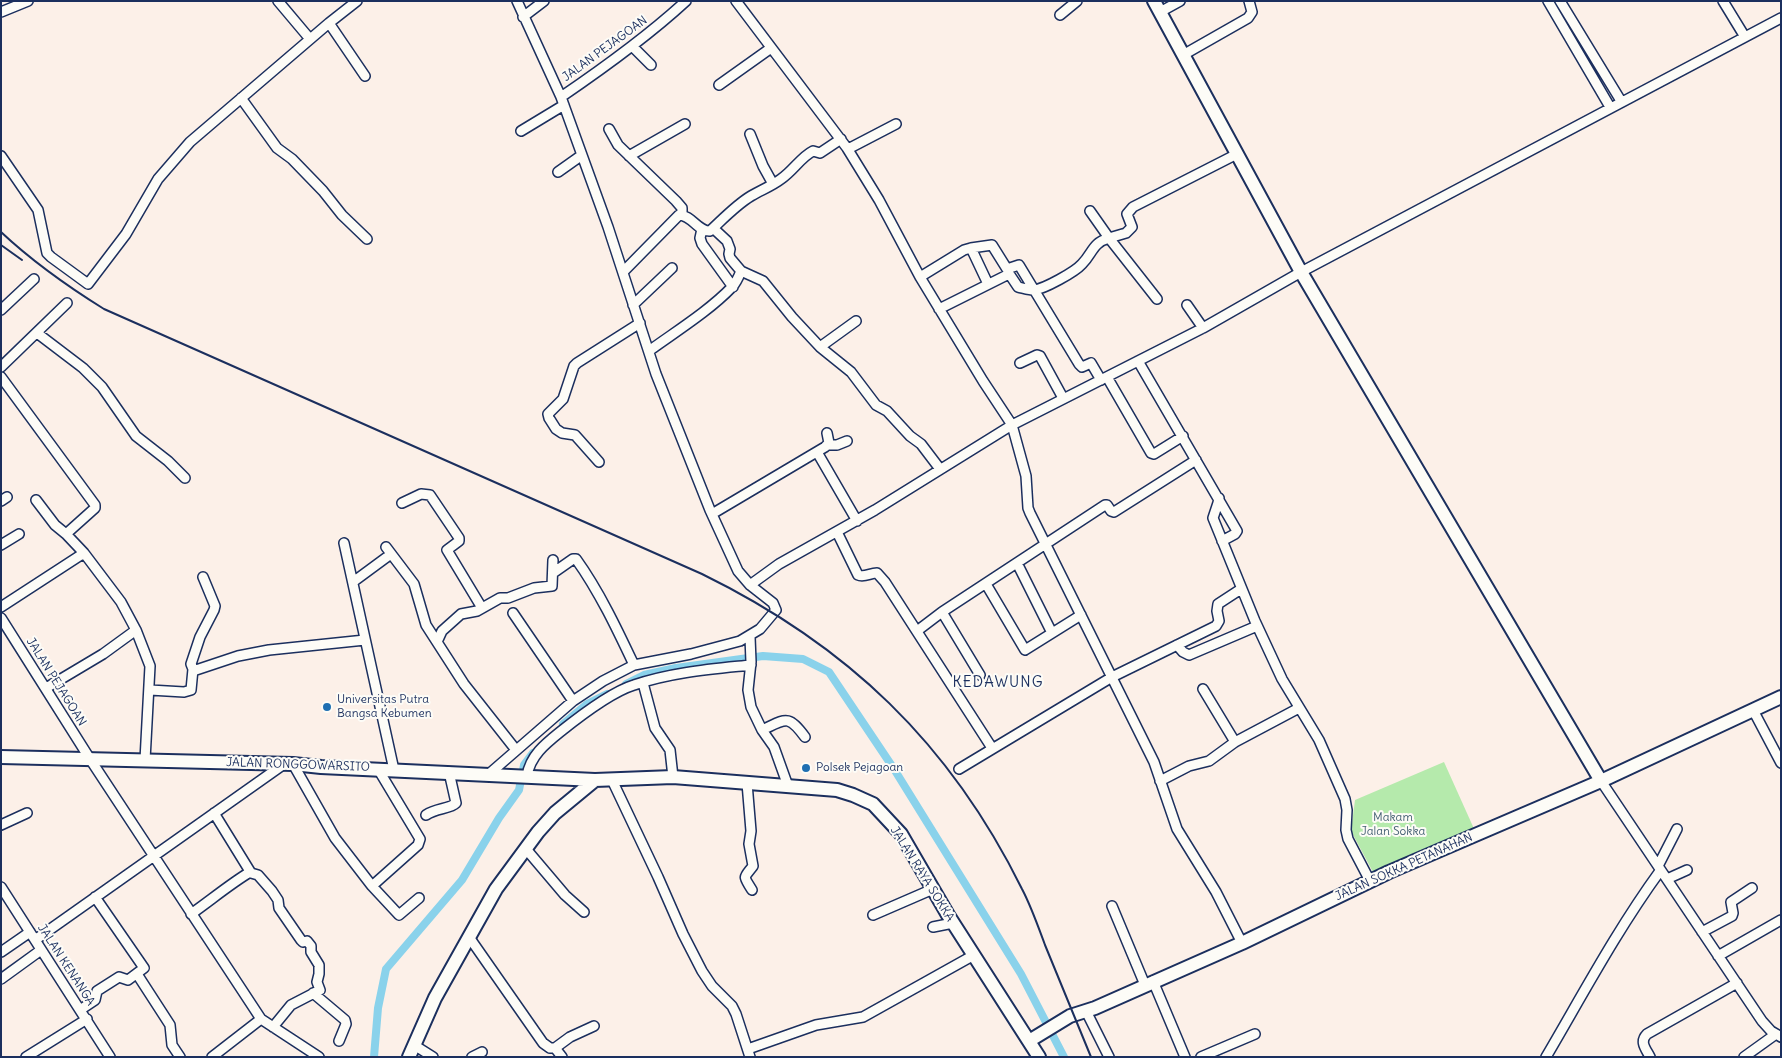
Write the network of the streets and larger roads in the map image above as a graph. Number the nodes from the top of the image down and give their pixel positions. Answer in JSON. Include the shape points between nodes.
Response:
{"nodes":[{"id":1,"x":28,"y":1,"type":"edge"},
{"id":2,"x":278,"y":1,"type":"edge"},
{"id":3,"x":357,"y":1,"type":"edge"},
{"id":4,"x":517,"y":1,"type":"edge"},
{"id":5,"x":544,"y":1,"type":"edge"},
{"id":6,"x":686,"y":1,"type":"edge"},
{"id":7,"x":736,"y":1,"type":"edge"},
{"id":8,"x":1077,"y":1,"type":"edge"},
{"id":9,"x":1180,"y":1,"type":"edge"},
{"id":10,"x":1249,"y":1,"type":"edge"},
{"id":11,"x":1548,"y":1,"type":"edge"},
{"id":12,"x":1560,"y":1,"type":"edge"},
{"id":13,"x":1724,"y":1,"type":"edge"},
{"id":14,"x":1157,"y":7,"type":"edge"},
{"id":15,"x":1,"y":12,"type":"edge"},
{"id":16,"x":1060,"y":15,"type":"dead end"},
{"id":17,"x":523,"y":17,"type":"junction"},
{"id":18,"x":1781,"y":18,"type":"edge"},
{"id":19,"x":329,"y":23,"type":"junction"},
{"id":20,"x":1744,"y":37,"type":"junction"},
{"id":21,"x":310,"y":40,"type":"junction"},
{"id":22,"x":632,"y":46,"type":"junction"},
{"id":23,"x":771,"y":48,"type":"junction"},
{"id":24,"x":1183,"y":55,"type":"junction"},
{"id":25,"x":651,"y":65,"type":"dead end"},
{"id":26,"x":365,"y":76,"type":"dead end"},
{"id":27,"x":719,"y":85,"type":"dead end"},
{"id":28,"x":242,"y":98,"type":"junction"},
{"id":29,"x":563,"y":101,"type":"junction"},
{"id":30,"x":1616,"y":104,"type":"junction"},
{"id":31,"x":685,"y":124,"type":"dead end"},
{"id":32,"x":896,"y":124,"type":"dead end"},
{"id":33,"x":609,"y":129,"type":"dead end"},
{"id":34,"x":521,"y":131,"type":"dead end"},
{"id":35,"x":750,"y":134,"type":"dead end"},
{"id":36,"x":841,"y":140,"type":"junction"},
{"id":37,"x":848,"y":150,"type":"junction"},
{"id":38,"x":1237,"y":154,"type":"junction"},
{"id":39,"x":582,"y":155,"type":"junction"},
{"id":40,"x":1,"y":156,"type":"edge"},
{"id":41,"x":629,"y":156,"type":"junction"},
{"id":42,"x":558,"y":172,"type":"dead end"},
{"id":43,"x":773,"y":184,"type":"junction"},
{"id":44,"x":1090,"y":211,"type":"dead end"},
{"id":45,"x":682,"y":215,"type":"junction"},
{"id":46,"x":713,"y":228,"type":"junction"},
{"id":47,"x":702,"y":230,"type":"junction"},
{"id":48,"x":1109,"y":238,"type":"junction"},
{"id":49,"x":367,"y":239,"type":"dead end"},
{"id":50,"x":971,"y":248,"type":"junction"},
{"id":51,"x":672,"y":268,"type":"dead end"},
{"id":52,"x":741,"y":271,"type":"junction"},
{"id":53,"x":623,"y":272,"type":"junction"},
{"id":54,"x":1301,"y":272,"type":"junction"},
{"id":55,"x":920,"y":277,"type":"junction"},
{"id":56,"x":34,"y":279,"type":"dead end"},
{"id":57,"x":988,"y":284,"type":"junction"},
{"id":58,"x":733,"y":286,"type":"junction"},
{"id":59,"x":1035,"y":290,"type":"junction"},
{"id":60,"x":1157,"y":299,"type":"dead end"},
{"id":61,"x":67,"y":303,"type":"dead end"},
{"id":62,"x":634,"y":305,"type":"junction"},
{"id":63,"x":1187,"y":305,"type":"dead end"},
{"id":64,"x":939,"y":309,"type":"junction"},
{"id":65,"x":1,"y":310,"type":"edge"},
{"id":66,"x":856,"y":321,"type":"dead end"},
{"id":67,"x":640,"y":324,"type":"junction"},
{"id":68,"x":1203,"y":328,"type":"junction"},
{"id":69,"x":37,"y":334,"type":"junction"},
{"id":70,"x":820,"y":347,"type":"junction"},
{"id":71,"x":648,"y":351,"type":"junction"},
{"id":72,"x":1138,"y":361,"type":"junction"},
{"id":73,"x":1020,"y":363,"type":"dead end"},
{"id":74,"x":1,"y":367,"type":"edge"},
{"id":75,"x":1,"y":377,"type":"edge"},
{"id":76,"x":1104,"y":378,"type":"junction"},
{"id":77,"x":1063,"y":398,"type":"junction"},
{"id":78,"x":1012,"y":425,"type":"junction"},
{"id":79,"x":827,"y":433,"type":"dead end"},
{"id":80,"x":1183,"y":436,"type":"junction"},
{"id":81,"x":847,"y":441,"type":"dead end"},
{"id":82,"x":827,"y":445,"type":"junction"},
{"id":83,"x":817,"y":452,"type":"junction"},
{"id":84,"x":1196,"y":460,"type":"junction"},
{"id":85,"x":599,"y":462,"type":"dead end"},
{"id":86,"x":940,"y":469,"type":"junction"},
{"id":87,"x":185,"y":478,"type":"dead end"},
{"id":88,"x":1219,"y":498,"type":"junction"},
{"id":89,"x":36,"y":500,"type":"dead end"},
{"id":90,"x":402,"y":503,"type":"dead end"},
{"id":91,"x":712,"y":514,"type":"junction"},
{"id":92,"x":856,"y":521,"type":"junction"},
{"id":93,"x":837,"y":532,"type":"junction"},
{"id":94,"x":19,"y":534,"type":"dead end"},
{"id":95,"x":66,"y":534,"type":"junction"},
{"id":96,"x":1222,"y":541,"type":"junction"},
{"id":97,"x":344,"y":543,"type":"dead end"},
{"id":98,"x":1046,"y":544,"type":"junction"},
{"id":99,"x":1,"y":546,"type":"edge"},
{"id":100,"x":84,"y":553,"type":"junction"},
{"id":101,"x":552,"y":560,"type":"dead end"},
{"id":102,"x":1017,"y":564,"type":"junction"},
{"id":103,"x":553,"y":572,"type":"junction"},
{"id":104,"x":203,"y":577,"type":"dead end"},
{"id":105,"x":352,"y":582,"type":"junction"},
{"id":106,"x":986,"y":584,"type":"junction"},
{"id":107,"x":750,"y":585,"type":"junction"},
{"id":108,"x":1242,"y":589,"type":"junction"},
{"id":109,"x":1,"y":607,"type":"edge"},
{"id":110,"x":482,"y":608,"type":"junction"},
{"id":111,"x":513,"y":612,"type":"dead end"},
{"id":112,"x":942,"y":612,"type":"junction"},
{"id":113,"x":1081,"y":615,"type":"junction"},
{"id":114,"x":1,"y":618,"type":"edge"},
{"id":115,"x":1257,"y":626,"type":"junction"},
{"id":116,"x":136,"y":630,"type":"junction"},
{"id":117,"x":916,"y":631,"type":"junction"},
{"id":118,"x":1052,"y":634,"type":"junction"},
{"id":119,"x":750,"y":637,"type":"junction"},
{"id":120,"x":365,"y":640,"type":"junction"},
{"id":121,"x":437,"y":642,"type":"junction"},
{"id":122,"x":1177,"y":645,"type":"junction"},
{"id":123,"x":751,"y":663,"type":"junction"},
{"id":124,"x":634,"y":665,"type":"junction"},
{"id":125,"x":193,"y":669,"type":"junction"},
{"id":126,"x":980,"y":675,"type":"dead end"},
{"id":127,"x":1112,"y":676,"type":"junction"},
{"id":128,"x":643,"y":683,"type":"junction"},
{"id":129,"x":46,"y":688,"type":"junction"},
{"id":130,"x":1203,"y":689,"type":"dead end"},
{"id":131,"x":150,"y":690,"type":"junction"},
{"id":132,"x":1781,"y":697,"type":"edge"},
{"id":133,"x":573,"y":701,"type":"junction"},
{"id":134,"x":1299,"y":708,"type":"junction"},
{"id":135,"x":1753,"y":710,"type":"junction"},
{"id":136,"x":762,"y":730,"type":"junction"},
{"id":137,"x":805,"y":737,"type":"dead end"},
{"id":138,"x":1235,"y":742,"type":"junction"},
{"id":139,"x":992,"y":748,"type":"junction"},
{"id":140,"x":516,"y":750,"type":"junction"},
{"id":141,"x":1,"y":757,"type":"edge"},
{"id":142,"x":90,"y":759,"type":"junction"},
{"id":143,"x":145,"y":760,"type":"junction"},
{"id":144,"x":1781,"y":763,"type":"edge"},
{"id":145,"x":289,"y":764,"type":"junction"},
{"id":146,"x":378,"y":769,"type":"junction"},
{"id":147,"x":394,"y":770,"type":"junction"},
{"id":148,"x":959,"y":770,"type":"dead end"},
{"id":149,"x":450,"y":772,"type":"junction"},
{"id":150,"x":490,"y":774,"type":"junction"},
{"id":151,"x":522,"y":776,"type":"junction"},
{"id":152,"x":672,"y":777,"type":"junction"},
{"id":153,"x":577,"y":778,"type":"junction"},
{"id":154,"x":595,"y":780,"type":"junction"},
{"id":155,"x":612,"y":780,"type":"junction"},
{"id":156,"x":1160,"y":781,"type":"junction"},
{"id":157,"x":1601,"y":781,"type":"junction"},
{"id":158,"x":748,"y":783,"type":"junction"},
{"id":159,"x":788,"y":786,"type":"junction"},
{"id":160,"x":578,"y":794,"type":"junction"},
{"id":161,"x":27,"y":813,"type":"dead end"},
{"id":162,"x":214,"y":814,"type":"junction"},
{"id":163,"x":426,"y":815,"type":"dead end"},
{"id":164,"x":1,"y":825,"type":"edge"},
{"id":165,"x":1677,"y":829,"type":"dead end"},
{"id":166,"x":526,"y":849,"type":"junction"},
{"id":167,"x":153,"y":856,"type":"junction"},
{"id":168,"x":1659,"y":869,"type":"junction"},
{"id":169,"x":1687,"y":870,"type":"dead end"},
{"id":170,"x":250,"y":872,"type":"junction"},
{"id":171,"x":1667,"y":880,"type":"junction"},
{"id":172,"x":1370,"y":881,"type":"junction"},
{"id":173,"x":372,"y":886,"type":"junction"},
{"id":174,"x":1,"y":887,"type":"edge"},
{"id":175,"x":1752,"y":888,"type":"dead end"},
{"id":176,"x":933,"y":889,"type":"junction"},
{"id":177,"x":752,"y":890,"type":"dead end"},
{"id":178,"x":95,"y":897,"type":"junction"},
{"id":179,"x":419,"y":898,"type":"dead end"},
{"id":180,"x":1112,"y":906,"type":"dead end"},
{"id":181,"x":584,"y":912,"type":"dead end"},
{"id":182,"x":191,"y":914,"type":"junction"},
{"id":183,"x":873,"y":915,"type":"dead end"},
{"id":184,"x":1781,"y":920,"type":"edge"},
{"id":185,"x":953,"y":923,"type":"junction"},
{"id":186,"x":933,"y":927,"type":"dead end"},
{"id":187,"x":1702,"y":932,"type":"junction"},
{"id":188,"x":32,"y":936,"type":"junction"},
{"id":189,"x":469,"y":937,"type":"junction"},
{"id":190,"x":1242,"y":943,"type":"junction"},
{"id":191,"x":42,"y":950,"type":"junction"},
{"id":192,"x":1,"y":952,"type":"edge"},
{"id":193,"x":974,"y":955,"type":"junction"},
{"id":194,"x":1718,"y":956,"type":"junction"},
{"id":195,"x":137,"y":974,"type":"junction"},
{"id":196,"x":1,"y":979,"type":"edge"},
{"id":197,"x":1149,"y":983,"type":"junction"},
{"id":198,"x":1737,"y":983,"type":"junction"},
{"id":199,"x":313,"y":993,"type":"junction"},
{"id":200,"x":80,"y":1010,"type":"junction"},
{"id":201,"x":1086,"y":1011,"type":"junction"},
{"id":202,"x":87,"y":1019,"type":"junction"},
{"id":203,"x":261,"y":1019,"type":"junction"},
{"id":204,"x":594,"y":1026,"type":"dead end"},
{"id":205,"x":273,"y":1027,"type":"junction"},
{"id":206,"x":1255,"y":1034,"type":"dead end"},
{"id":207,"x":1778,"y":1036,"type":"edge"},
{"id":208,"x":339,"y":1041,"type":"dead end"},
{"id":209,"x":1029,"y":1041,"type":"junction"},
{"id":210,"x":555,"y":1048,"type":"junction"},
{"id":211,"x":412,"y":1051,"type":"edge"},
{"id":212,"x":482,"y":1052,"type":"dead end"},
{"id":213,"x":749,"y":1053,"type":"edge"},
{"id":214,"x":26,"y":1057,"type":"edge"},
{"id":215,"x":110,"y":1057,"type":"edge"},
{"id":216,"x":180,"y":1057,"type":"edge"},
{"id":217,"x":212,"y":1057,"type":"edge"},
{"id":218,"x":319,"y":1057,"type":"edge"},
{"id":219,"x":433,"y":1057,"type":"edge"},
{"id":220,"x":472,"y":1057,"type":"edge"},
{"id":221,"x":562,"y":1057,"type":"edge"},
{"id":222,"x":1039,"y":1057,"type":"edge"},
{"id":223,"x":1109,"y":1057,"type":"edge"},
{"id":224,"x":1185,"y":1057,"type":"edge"},
{"id":225,"x":1200,"y":1057,"type":"edge"},
{"id":226,"x":1546,"y":1057,"type":"edge"},
{"id":227,"x":1650,"y":1057,"type":"edge"},
{"id":228,"x":1744,"y":1057,"type":"edge"}],
"edges":[{"from":1,"to":15,"type":"street"},
{"from":2,"to":21,"type":"street"},
{"from":3,"to":19,"type":"street"},
{"from":4,"to":17,"type":"street"},
{"from":5,"to":17,"type":"street"},
{"from":6,"to":22,"type":"street","name":"JALAN PEJAGOAN"},
{"from":7,"to":23,"type":"street"},
{"from":8,"to":16,"type":"street"},
{"from":9,"to":14,"type":"street"},
{"from":10,"to":24,"type":"street","via":[[1252,12],[1248,18]]},
{"from":11,"to":30,"type":"street"},
{"from":12,"to":30,"type":"street"},
{"from":13,"to":20,"type":"street"},
{"from":14,"to":24,"type":"street"},
{"from":17,"to":29,"type":"street"},
{"from":18,"to":20,"type":"street"},
{"from":19,"to":21,"type":"street"},
{"from":19,"to":26,"type":"street"},
{"from":20,"to":30,"type":"street"},
{"from":21,"to":28,"type":"street"},
{"from":22,"to":25,"type":"street"},
{"from":22,"to":29,"type":"street","name":"JALAN PEJAGOAN"},
{"from":23,"to":27,"type":"street"},
{"from":23,"to":36,"type":"street"},
{"from":24,"to":38,"type":"street"},
{"from":28,"to":40,"type":"street","via":[[190,142],[165,169],[126,234],[88,284],[48,253],[38,210]]},
{"from":28,"to":49,"type":"street","via":[[277,148],[324,191],[342,215]]},
{"from":29,"to":34,"type":"street","name":"JALAN PEJAGOAN"},
{"from":29,"to":39,"type":"street"},
{"from":30,"to":54,"type":"street"},
{"from":31,"to":41,"type":"street"},
{"from":32,"to":37,"type":"street"},
{"from":33,"to":41,"type":"street"},
{"from":35,"to":43,"type":"street"},
{"from":36,"to":37,"type":"street"},
{"from":36,"to":43,"type":"street","via":[[820,153],[812,152]]},
{"from":37,"to":55,"type":"street"},
{"from":38,"to":48,"type":"street","via":[[1133,207],[1128,214],[1132,228]]},
{"from":38,"to":54,"type":"street"},
{"from":39,"to":42,"type":"street"},
{"from":39,"to":53,"type":"street"},
{"from":41,"to":45,"type":"street","via":[[669,193],[682,208]]},
{"from":43,"to":46,"type":"street","via":[[750,196]]},
{"from":44,"to":48,"type":"street"},
{"from":45,"to":47,"type":"street"},
{"from":45,"to":53,"type":"street","via":[[668,225]]},
{"from":46,"to":47,"type":"street","via":[[706,232]]},
{"from":46,"to":52,"type":"street","via":[[727,241],[730,258]]},
{"from":47,"to":58,"type":"street","via":[[702,244]]},
{"from":48,"to":59,"type":"street","via":[[1095,245],[1071,273]]},
{"from":48,"to":60,"type":"street"},
{"from":50,"to":55,"type":"street"},
{"from":50,"to":57,"type":"street"},
{"from":50,"to":59,"type":"street","via":[[992,245],[1004,267],[1019,265]]},
{"from":51,"to":62,"type":"street"},
{"from":52,"to":58,"type":"street"},
{"from":52,"to":70,"type":"street","via":[[763,281]]},
{"from":53,"to":62,"type":"street"},
{"from":54,"to":68,"type":"street"},
{"from":54,"to":157,"type":"street"},
{"from":55,"to":64,"type":"street"},
{"from":56,"to":65,"type":"street"},
{"from":57,"to":59,"type":"street","via":[[1009,274],[1018,287]]},
{"from":57,"to":64,"type":"street"},
{"from":58,"to":71,"type":"street"},
{"from":59,"to":76,"type":"street","via":[[1080,365],[1091,362]]},
{"from":61,"to":69,"type":"street"},
{"from":62,"to":67,"type":"street"},
{"from":63,"to":68,"type":"street"},
{"from":64,"to":78,"type":"street"},
{"from":66,"to":70,"type":"street"},
{"from":67,"to":71,"type":"street"},
{"from":67,"to":85,"type":"street","via":[[577,363],[563,400],[548,414],[556,429],[575,435]]},
{"from":68,"to":72,"type":"street"},
{"from":69,"to":74,"type":"street"},
{"from":69,"to":87,"type":"street","via":[[83,368],[102,387],[136,436]]},
{"from":70,"to":86,"type":"street","via":[[851,372],[877,406],[893,416],[907,434],[925,448]]},
{"from":71,"to":91,"type":"street"},
{"from":72,"to":76,"type":"street"},
{"from":72,"to":80,"type":"street"},
{"from":73,"to":77,"type":"street","via":[[1040,356]]},
{"from":75,"to":95,"type":"street","via":[[95,504],[95,508]]},
{"from":76,"to":77,"type":"street"},
{"from":76,"to":80,"type":"street","via":[[1151,453]]},
{"from":77,"to":78,"type":"street"},
{"from":78,"to":86,"type":"street"},
{"from":78,"to":98,"type":"street","via":[[1026,476],[1028,508]]},
{"from":79,"to":82,"type":"street"},
{"from":80,"to":84,"type":"street"},
{"from":81,"to":82,"type":"street"},
{"from":82,"to":83,"type":"street"},
{"from":83,"to":91,"type":"street"},
{"from":83,"to":92,"type":"street"},
{"from":84,"to":88,"type":"street"},
{"from":84,"to":98,"type":"street","via":[[1114,512],[1104,505]]},
{"from":86,"to":92,"type":"street"},
{"from":88,"to":96,"type":"street","via":[[1213,518]]},
{"from":88,"to":96,"type":"street","via":[[1237,531]]},
{"from":89,"to":95,"type":"street","via":[[54,525]]},
{"from":90,"to":110,"type":"street","via":[[421,494],[430,495],[459,538],[447,550]]},
{"from":91,"to":107,"type":"street","via":[[737,569]]},
{"from":92,"to":93,"type":"street"},
{"from":93,"to":107,"type":"street","via":[[779,564]]},
{"from":93,"to":117,"type":"street","via":[[858,576],[877,573]]},
{"from":94,"to":99,"type":"street"},
{"from":95,"to":100,"type":"street"},
{"from":96,"to":108,"type":"street"},
{"from":97,"to":105,"type":"street"},
{"from":98,"to":102,"type":"street"},
{"from":98,"to":113,"type":"street"},
{"from":100,"to":109,"type":"street"},
{"from":100,"to":116,"type":"street","via":[[121,602]]},
{"from":101,"to":103,"type":"street"},
{"from":102,"to":106,"type":"street"},
{"from":102,"to":118,"type":"street"},
{"from":103,"to":110,"type":"street","via":[[551,587],[534,588],[500,598]]},
{"from":103,"to":124,"type":"street","via":[[575,559],[614,622]]},
{"from":104,"to":125,"type":"street","via":[[215,606],[200,637],[191,664]]},
{"from":105,"to":120,"type":"street"},
{"from":105,"to":121,"type":"street","via":[[388,550],[414,584],[424,621]]},
{"from":106,"to":112,"type":"street"},
{"from":106,"to":118,"type":"street","via":[[1025,650]]},
{"from":107,"to":119,"type":"street","via":[[773,603],[776,610]]},
{"from":108,"to":115,"type":"street"},
{"from":108,"to":122,"type":"street","via":[[1218,604],[1219,621],[1216,626]]},
{"from":110,"to":121,"type":"street","via":[[461,614],[442,630]]},
{"from":111,"to":133,"type":"street"},
{"from":112,"to":117,"type":"street"},
{"from":112,"to":126,"type":"street"},
{"from":113,"to":118,"type":"street"},
{"from":113,"to":127,"type":"street"},
{"from":114,"to":129,"type":"street","name":"JALAN PEJAGOAN"},
{"from":115,"to":122,"type":"street","via":[[1189,655]]},
{"from":115,"to":134,"type":"street"},
{"from":116,"to":129,"type":"street","via":[[104,654]]},
{"from":116,"to":131,"type":"street","via":[[150,666]]},
{"from":117,"to":139,"type":"street"},
{"from":119,"to":123,"type":"street"},
{"from":119,"to":124,"type":"street","via":[[691,654]]},
{"from":120,"to":125,"type":"street","via":[[269,650]]},
{"from":120,"to":147,"type":"street"},
{"from":121,"to":140,"type":"street","via":[[469,690]]},
{"from":122,"to":127,"type":"street"},
{"from":123,"to":128,"type":"street","via":[[686,672]]},
{"from":123,"to":136,"type":"street","via":[[748,690],[751,707]]},
{"from":124,"to":133,"type":"street"},
{"from":125,"to":131,"type":"street","via":[[191,690]]},
{"from":127,"to":139,"type":"street"},
{"from":127,"to":156,"type":"street"},
{"from":128,"to":151,"type":"street","via":[[635,684],[579,717],[549,741]]},
{"from":128,"to":152,"type":"street","via":[[655,728],[670,750]]},
{"from":129,"to":142,"type":"street","name":"JALAN PEJAGOAN"},
{"from":130,"to":138,"type":"street"},
{"from":131,"to":143,"type":"street"},
{"from":132,"to":135,"type":"street","name":"JALAN SOKKA PETANAHAN"},
{"from":133,"to":140,"type":"street"},
{"from":134,"to":138,"type":"street"},
{"from":134,"to":172,"type":"street","via":[[1319,740],[1345,798],[1348,839]]},
{"from":135,"to":144,"type":"street"},
{"from":135,"to":157,"type":"street","name":"JALAN SOKKA PETANAHAN"},
{"from":136,"to":137,"type":"street","via":[[790,721]]},
{"from":136,"to":159,"type":"street","via":[[774,747]]},
{"from":138,"to":156,"type":"street","via":[[1209,761],[1189,766]]},
{"from":139,"to":148,"type":"street"},
{"from":140,"to":150,"type":"street"},
{"from":141,"to":142,"type":"street","name":"JALAN RONGGOWARSITO"},
{"from":142,"to":143,"type":"street","name":"JALAN RONGGOWARSITO"},
{"from":142,"to":167,"type":"street","name":"JALAN PEJAGOAN"},
{"from":143,"to":145,"type":"street","name":"JALAN RONGGOWARSITO"},
{"from":145,"to":146,"type":"street","name":"JALAN RONGGOWARSITO"},
{"from":145,"to":162,"type":"street"},
{"from":145,"to":173,"type":"street","via":[[334,838]]},
{"from":146,"to":147,"type":"street","name":"JALAN RONGGOWARSITO"},
{"from":146,"to":173,"type":"street","via":[[420,839],[418,845]]},
{"from":147,"to":149,"type":"street","name":"JALAN RONGGOWARSITO"},
{"from":149,"to":150,"type":"street","name":"JALAN RONGGOWARSITO"},
{"from":149,"to":163,"type":"street","via":[[456,802]]},
{"from":150,"to":151,"type":"street","name":"JALAN RONGGOWARSITO"},
{"from":151,"to":153,"type":"street","name":"JALAN RONGGOWARSITO"},
{"from":152,"to":155,"type":"street","name":"JALAN RAYA SOKKA"},
{"from":152,"to":158,"type":"street","name":"JALAN RAYA SOKKA"},
{"from":153,"to":154,"type":"street","name":"JALAN RONGGOWARSITO"},
{"from":153,"to":160,"type":"street"},
{"from":154,"to":155,"type":"street","name":"JALAN RAYA SOKKA"},
{"from":154,"to":160,"type":"street"},
{"from":155,"to":213,"type":"street","via":[[702,972],[732,1006]]},
{"from":156,"to":190,"type":"street","via":[[1177,829],[1216,892]]},
{"from":157,"to":168,"type":"street"},
{"from":157,"to":172,"type":"street","name":"JALAN SOKKA PETANAHAN"},
{"from":158,"to":159,"type":"street","name":"JALAN RAYA SOKKA"},
{"from":158,"to":177,"type":"street","via":[[749,844],[753,866],[745,877]]},
{"from":159,"to":176,"type":"street","name":"JALAN RAYA SOKKA","via":[[837,790],[873,804],[901,834]]},
{"from":160,"to":166,"type":"street","via":[[555,813]]},
{"from":161,"to":164,"type":"street"},
{"from":162,"to":167,"type":"street"},
{"from":162,"to":170,"type":"street"},
{"from":165,"to":168,"type":"street"},
{"from":166,"to":181,"type":"street"},
{"from":166,"to":189,"type":"street","via":[[496,889]]},
{"from":167,"to":178,"type":"street"},
{"from":167,"to":182,"type":"street","name":"JALAN PEJAGOAN"},
{"from":168,"to":171,"type":"street"},
{"from":168,"to":226,"type":"street","via":[[1586,984]]},
{"from":169,"to":171,"type":"street"},
{"from":170,"to":182,"type":"street"},
{"from":170,"to":199,"type":"street","via":[[259,876],[272,891],[279,908],[301,940],[311,946],[319,965],[317,983],[320,989]]},
{"from":171,"to":187,"type":"street"},
{"from":172,"to":190,"type":"street","name":"JALAN SOKKA PETANAHAN"},
{"from":173,"to":179,"type":"street","via":[[399,915]]},
{"from":174,"to":188,"type":"street","name":"JALAN KENANGA"},
{"from":175,"to":187,"type":"street","via":[[1731,902],[1732,916]]},
{"from":176,"to":183,"type":"street"},
{"from":176,"to":185,"type":"street","name":"JALAN RAYA SOKKA"},
{"from":178,"to":188,"type":"street"},
{"from":178,"to":195,"type":"street","via":[[144,966]]},
{"from":180,"to":197,"type":"street"},
{"from":182,"to":203,"type":"street","name":"JALAN PEJAGOAN"},
{"from":184,"to":194,"type":"street"},
{"from":185,"to":186,"type":"street"},
{"from":185,"to":193,"type":"street","name":"JALAN RAYA SOKKA"},
{"from":187,"to":194,"type":"street"},
{"from":188,"to":191,"type":"street","name":"JALAN KENANGA"},
{"from":188,"to":192,"type":"street"},
{"from":189,"to":210,"type":"street","via":[[543,1043]]},
{"from":189,"to":211,"type":"street","via":[[435,998]]},
{"from":190,"to":197,"type":"street","name":"JALAN SOKKA PETANAHAN"},
{"from":191,"to":196,"type":"street"},
{"from":191,"to":200,"type":"street","name":"JALAN KENANGA"},
{"from":193,"to":209,"type":"street","name":"JALAN RAYA SOKKA"},
{"from":193,"to":213,"type":"street","via":[[863,1017],[816,1026]]},
{"from":194,"to":198,"type":"street"},
{"from":195,"to":200,"type":"street","via":[[127,981],[119,977],[113,980],[97,991],[95,1000]]},
{"from":195,"to":216,"type":"street","via":[[170,1024],[172,1045]]},
{"from":197,"to":201,"type":"street","name":"JALAN SOKKA PETANAHAN"},
{"from":197,"to":224,"type":"street"},
{"from":198,"to":207,"type":"street","via":[[1766,1026]]},
{"from":198,"to":227,"type":"street","via":[[1647,1034],[1642,1043]]},
{"from":199,"to":205,"type":"street","via":[[291,1005]]},
{"from":199,"to":208,"type":"street","via":[[345,1020]]},
{"from":200,"to":202,"type":"street","name":"JALAN KENANGA"},
{"from":201,"to":209,"type":"street","name":"JALAN SOKKA PETANAHAN","via":[[1070,1016]]},
{"from":201,"to":223,"type":"street"},
{"from":202,"to":214,"type":"street"},
{"from":202,"to":215,"type":"street","name":"JALAN KENANGA"},
{"from":203,"to":205,"type":"street"},
{"from":203,"to":217,"type":"street"},
{"from":204,"to":210,"type":"street"},
{"from":205,"to":218,"type":"street"},
{"from":206,"to":225,"type":"street"},
{"from":207,"to":228,"type":"street"},
{"from":209,"to":222,"type":"street","name":"JALAN RAYA SOKKA"},
{"from":210,"to":221,"type":"street"},
{"from":211,"to":219,"type":"street"},
{"from":212,"to":220,"type":"street"}]}
